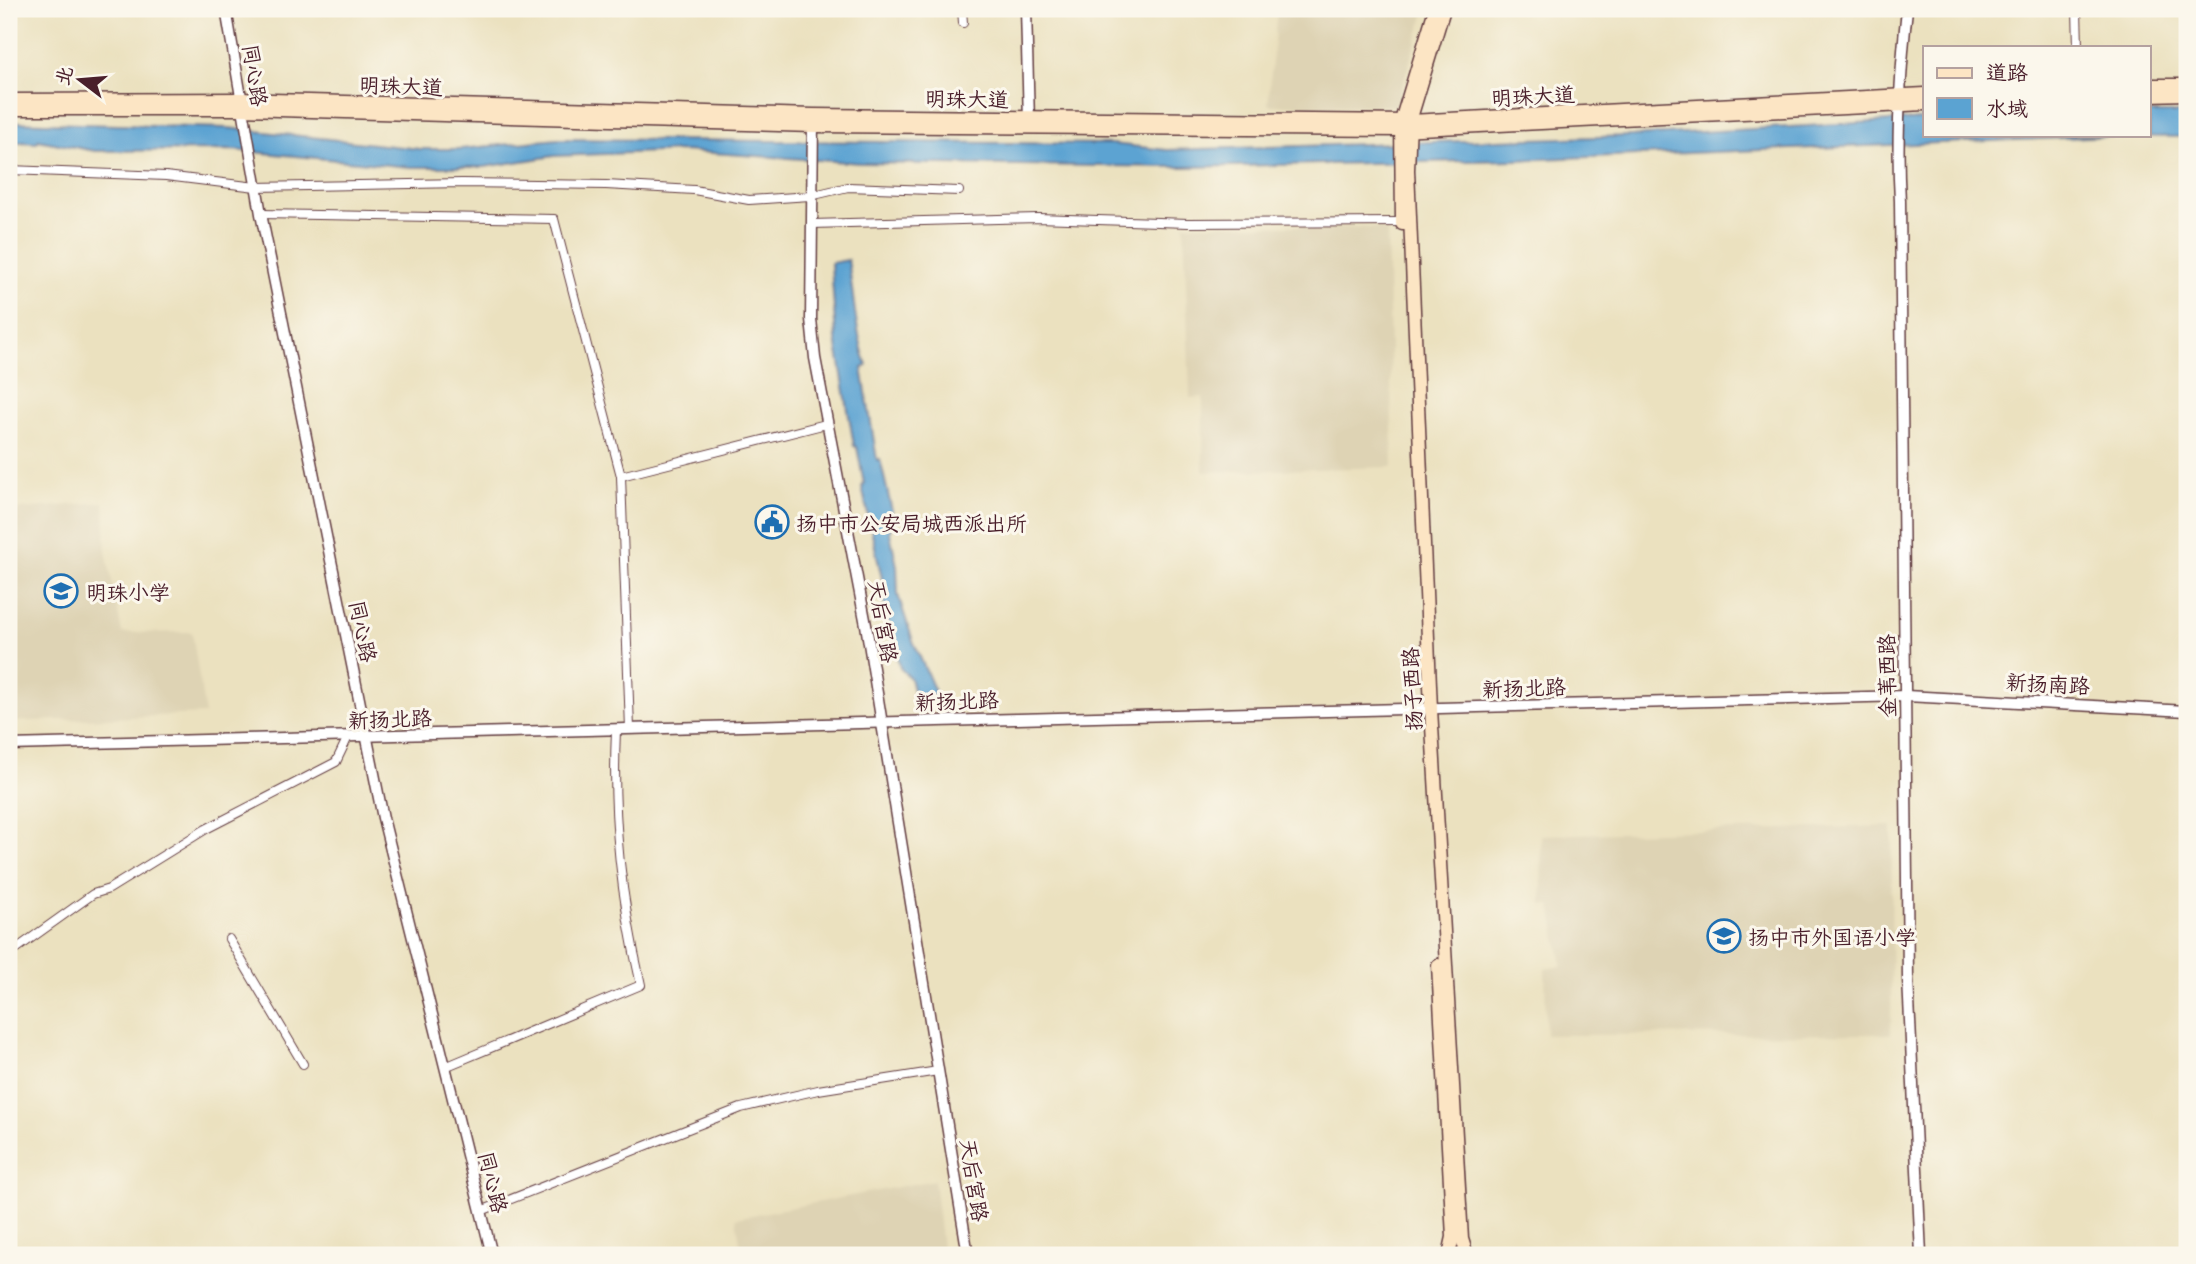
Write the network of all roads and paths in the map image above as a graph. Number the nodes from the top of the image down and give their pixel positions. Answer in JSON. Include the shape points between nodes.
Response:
{"nodes":[{"id":1,"x":226,"y":9,"type":"edge"},
{"id":2,"x":962,"y":9,"type":"edge"},
{"id":3,"x":1026,"y":9,"type":"edge"},
{"id":4,"x":1435,"y":9,"type":"edge"},
{"id":5,"x":1444,"y":9,"type":"edge"},
{"id":6,"x":1907,"y":9,"type":"edge"},
{"id":7,"x":2077,"y":9,"type":"edge"},
{"id":8,"x":963,"y":23,"type":"dead end"},
{"id":9,"x":2078,"y":46,"type":"edge"},
{"id":10,"x":2150,"y":85,"type":"edge"},
{"id":11,"x":2187,"y":85,"type":"edge"},
{"id":12,"x":2150,"y":94,"type":"edge"},
{"id":13,"x":2187,"y":94,"type":"edge"},
{"id":14,"x":1923,"y":95,"type":"edge"},
{"id":15,"x":9,"y":100,"type":"edge"},
{"id":16,"x":242,"y":104,"type":"junction"},
{"id":17,"x":1923,"y":104,"type":"edge"},
{"id":18,"x":1897,"y":105,"type":"junction"},
{"id":19,"x":9,"y":109,"type":"edge"},
{"id":20,"x":1029,"y":123,"type":"junction"},
{"id":21,"x":812,"y":125,"type":"junction"},
{"id":22,"x":1404,"y":130,"type":"junction"},
{"id":23,"x":9,"y":170,"type":"edge"},
{"id":24,"x":1404,"y":170,"type":"junction"},
{"id":25,"x":256,"y":187,"type":"junction"},
{"id":26,"x":959,"y":191,"type":"dead end"},
{"id":27,"x":810,"y":196,"type":"junction"},
{"id":28,"x":261,"y":214,"type":"junction"},
{"id":29,"x":1402,"y":222,"type":"junction"},
{"id":30,"x":811,"y":224,"type":"junction"},
{"id":31,"x":826,"y":424,"type":"junction"},
{"id":32,"x":621,"y":476,"type":"junction"},
{"id":33,"x":1906,"y":696,"type":"junction"},
{"id":34,"x":1427,"y":709,"type":"junction"},
{"id":35,"x":2187,"y":712,"type":"edge"},
{"id":36,"x":881,"y":722,"type":"junction"},
{"id":37,"x":630,"y":729,"type":"junction"},
{"id":38,"x":616,"y":730,"type":"junction"},
{"id":39,"x":366,"y":738,"type":"junction"},
{"id":40,"x":347,"y":739,"type":"junction"},
{"id":41,"x":9,"y":745,"type":"edge"},
{"id":42,"x":229,"y":939,"type":"dead end"},
{"id":43,"x":9,"y":954,"type":"edge"},
{"id":44,"x":303,"y":1064,"type":"dead end"},
{"id":45,"x":445,"y":1067,"type":"junction"},
{"id":46,"x":938,"y":1071,"type":"junction"},
{"id":47,"x":481,"y":1210,"type":"junction"},
{"id":48,"x":492,"y":1255,"type":"edge"},
{"id":49,"x":968,"y":1255,"type":"edge"},
{"id":50,"x":1449,"y":1255,"type":"edge"},
{"id":51,"x":1467,"y":1255,"type":"edge"},
{"id":52,"x":1920,"y":1255,"type":"edge"}],
"edges":[{"from":1,"to":16,"type":"street","name":"同心路"},
{"from":2,"to":8,"type":"street"},
{"from":3,"to":20,"type":"street"},
{"from":4,"to":22,"type":"main road"},
{"from":5,"to":22,"type":"main road"},
{"from":6,"to":18,"type":"street","name":"金苇西路"},
{"from":7,"to":9,"type":"street"},
{"from":10,"to":11,"type":"main road"},
{"from":12,"to":13,"type":"main road"},
{"from":14,"to":18,"type":"main road","name":"明珠大道"},
{"from":15,"to":16,"type":"main road","name":"明珠大道"},
{"from":16,"to":19,"type":"main road","name":"明珠大道"},
{"from":16,"to":21,"type":"main road","name":"明珠大道"},
{"from":16,"to":25,"type":"street","name":"同心路"},
{"from":17,"to":18,"type":"main road","name":"明珠大道"},
{"from":18,"to":22,"type":"main road","name":"明珠大道"},
{"from":18,"to":33,"type":"street","name":"金苇西路"},
{"from":20,"to":21,"type":"main road","name":"明珠大道"},
{"from":20,"to":22,"type":"main road","name":"明珠大道"},
{"from":21,"to":27,"type":"street","name":"天后宫路"},
{"from":22,"to":24,"type":"main road","name":"扬子西路"},
{"from":23,"to":25,"type":"street","via":[[166,176]]},
{"from":24,"to":29,"type":"main road","name":"扬子西路"},
{"from":24,"to":34,"type":"main road","name":"扬子西路"},
{"from":25,"to":27,"type":"street","via":[[527,184],[694,190],[749,200]]},
{"from":25,"to":28,"type":"street","name":"同心路"},
{"from":26,"to":27,"type":"street","via":[[848,187]]},
{"from":27,"to":30,"type":"street","name":"天后宫路"},
{"from":28,"to":32,"type":"street","via":[[554,219]]},
{"from":28,"to":39,"type":"street","name":"同心路"},
{"from":29,"to":30,"type":"street","via":[[1038,218]]},
{"from":29,"to":34,"type":"main road","name":"扬子西路"},
{"from":30,"to":31,"type":"street","name":"天后宫路","via":[[811,319]]},
{"from":31,"to":32,"type":"street"},
{"from":31,"to":36,"type":"street","name":"天后宫路"},
{"from":32,"to":37,"type":"street"},
{"from":33,"to":34,"type":"street","name":"新扬北路"},
{"from":33,"to":35,"type":"street","name":"新扬南路"},
{"from":33,"to":52,"type":"street","name":"金苇西路","via":[[1908,978]]},
{"from":34,"to":36,"type":"street","name":"新扬北路"},
{"from":34,"to":50,"type":"main road","name":"扬子西路","via":[[1453,1237]]},
{"from":34,"to":51,"type":"main road","name":"扬子西路","via":[[1462,1239]]},
{"from":36,"to":37,"type":"street","name":"新扬北路"},
{"from":36,"to":46,"type":"street","name":"天后宫路"},
{"from":37,"to":38,"type":"street","name":"新扬北路"},
{"from":38,"to":39,"type":"street","name":"新扬北路"},
{"from":38,"to":45,"type":"street","via":[[613,786],[618,872],[641,985]]},
{"from":39,"to":40,"type":"street","name":"新扬北路"},
{"from":39,"to":45,"type":"street","name":"同心路"},
{"from":40,"to":41,"type":"street","name":"新扬北路"},
{"from":40,"to":43,"type":"street","via":[[336,762],[93,894]]},
{"from":42,"to":44,"type":"street"},
{"from":45,"to":47,"type":"street","name":"同心路"},
{"from":46,"to":47,"type":"street","via":[[741,1108]]},
{"from":46,"to":49,"type":"street","name":"天后宫路"},
{"from":47,"to":48,"type":"street","name":"同心路"}]}
